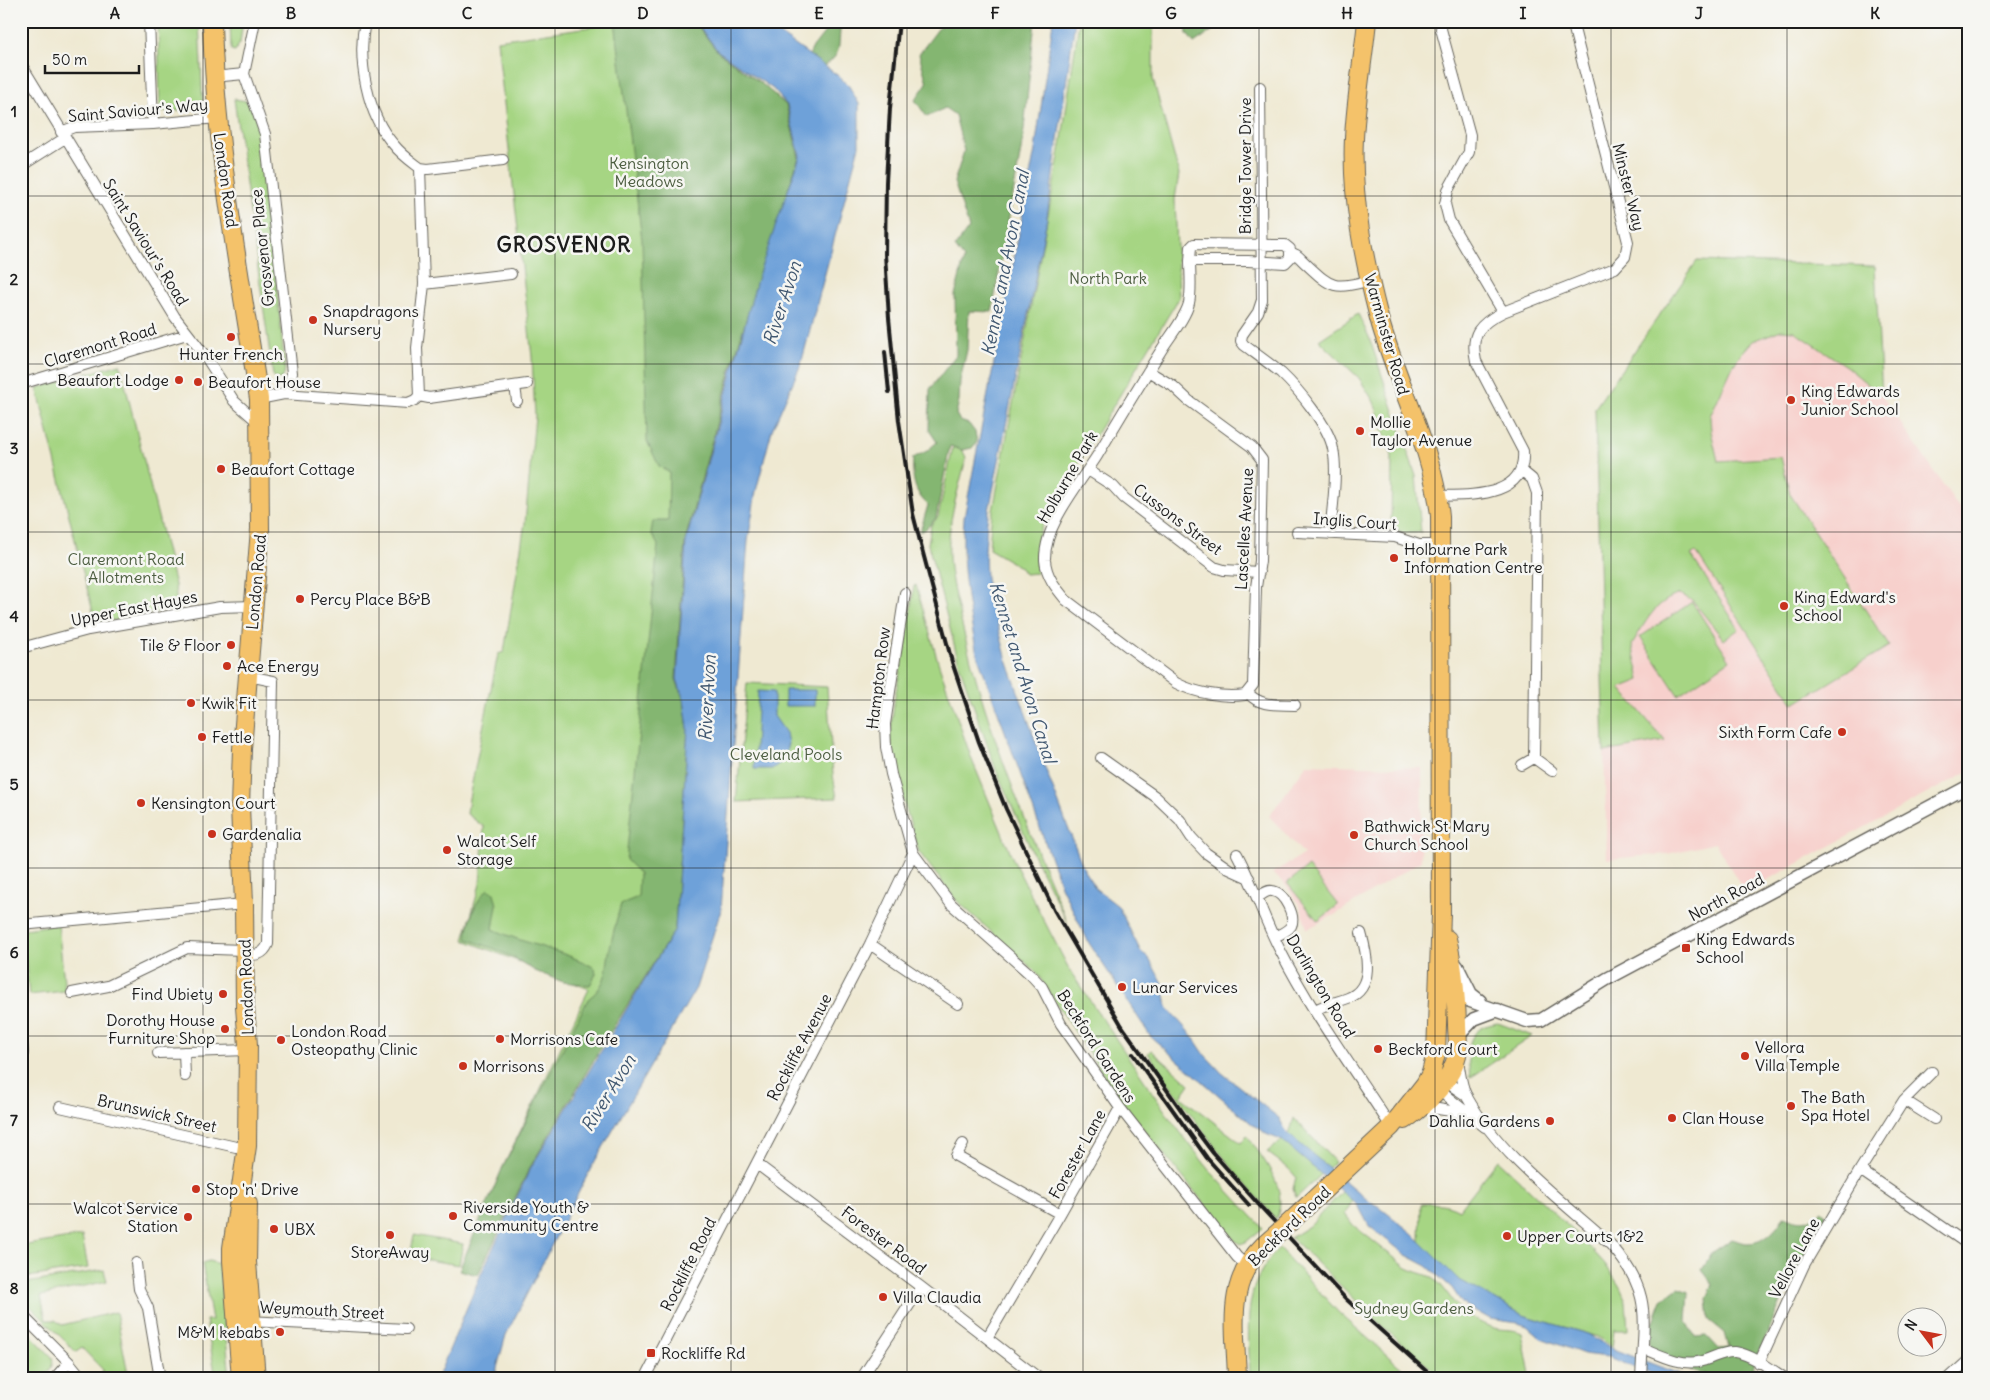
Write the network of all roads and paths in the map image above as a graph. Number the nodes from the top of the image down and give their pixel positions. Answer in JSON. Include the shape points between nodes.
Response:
{"nodes":[{"id":1,"x":150,"y":21,"type":"edge"},
{"id":2,"x":212,"y":21,"type":"edge"},
{"id":3,"x":255,"y":21,"type":"edge"},
{"id":4,"x":365,"y":21,"type":"edge"},
{"id":5,"x":1367,"y":21,"type":"edge"},
{"id":6,"x":1442,"y":21,"type":"edge"},
{"id":7,"x":1572,"y":21,"type":"edge"},
{"id":8,"x":21,"y":64,"type":"edge"},
{"id":9,"x":244,"y":74,"type":"junction"},
{"id":10,"x":213,"y":76,"type":"junction"},
{"id":11,"x":1260,"y":88,"type":"dead end"},
{"id":12,"x":217,"y":118,"type":"junction"},
{"id":13,"x":153,"y":124,"type":"junction"},
{"id":14,"x":63,"y":135,"type":"junction"},
{"id":15,"x":503,"y":160,"type":"dead end"},
{"id":16,"x":21,"y":166,"type":"edge"},
{"id":17,"x":420,"y":168,"type":"junction"},
{"id":18,"x":1260,"y":244,"type":"junction"},
{"id":19,"x":1290,"y":253,"type":"junction"},
{"id":20,"x":1190,"y":261,"type":"junction"},
{"id":21,"x":1261,"y":262,"type":"junction"},
{"id":22,"x":511,"y":274,"type":"dead end"},
{"id":23,"x":1370,"y":280,"type":"junction"},
{"id":24,"x":424,"y":284,"type":"junction"},
{"id":25,"x":1503,"y":312,"type":"junction"},
{"id":26,"x":187,"y":334,"type":"junction"},
{"id":27,"x":1148,"y":371,"type":"junction"},
{"id":28,"x":21,"y":384,"type":"edge"},
{"id":29,"x":527,"y":384,"type":"dead end"},
{"id":30,"x":515,"y":386,"type":"junction"},
{"id":31,"x":284,"y":394,"type":"junction"},
{"id":32,"x":419,"y":396,"type":"junction"},
{"id":33,"x":259,"y":400,"type":"junction"},
{"id":34,"x":518,"y":401,"type":"dead end"},
{"id":35,"x":260,"y":424,"type":"junction"},
{"id":36,"x":1088,"y":470,"type":"junction"},
{"id":37,"x":1521,"y":470,"type":"junction"},
{"id":38,"x":1438,"y":496,"type":"junction"},
{"id":39,"x":1296,"y":532,"type":"dead end"},
{"id":40,"x":1330,"y":534,"type":"junction"},
{"id":41,"x":1441,"y":545,"type":"junction"},
{"id":42,"x":1259,"y":572,"type":"junction"},
{"id":43,"x":905,"y":593,"type":"dead end"},
{"id":44,"x":254,"y":606,"type":"junction"},
{"id":45,"x":21,"y":648,"type":"edge"},
{"id":46,"x":248,"y":676,"type":"junction"},
{"id":47,"x":1251,"y":689,"type":"junction"},
{"id":48,"x":1296,"y":705,"type":"dead end"},
{"id":49,"x":1101,"y":758,"type":"dead end"},
{"id":50,"x":1534,"y":758,"type":"junction"},
{"id":51,"x":1522,"y":765,"type":"dead end"},
{"id":52,"x":1552,"y":771,"type":"dead end"},
{"id":53,"x":1969,"y":786,"type":"edge"},
{"id":54,"x":913,"y":853,"type":"junction"},
{"id":55,"x":1237,"y":854,"type":"dead end"},
{"id":56,"x":1249,"y":878,"type":"junction"},
{"id":57,"x":1258,"y":897,"type":"junction"},
{"id":58,"x":244,"y":904,"type":"junction"},
{"id":59,"x":1441,"y":914,"type":"junction"},
{"id":60,"x":21,"y":925,"type":"edge"},
{"id":61,"x":1361,"y":933,"type":"dead end"},
{"id":62,"x":1274,"y":937,"type":"junction"},
{"id":63,"x":870,"y":944,"type":"junction"},
{"id":64,"x":243,"y":953,"type":"junction"},
{"id":65,"x":1438,"y":976,"type":"junction"},
{"id":66,"x":1458,"y":993,"type":"junction"},
{"id":67,"x":72,"y":994,"type":"dead end"},
{"id":68,"x":958,"y":1004,"type":"dead end"},
{"id":69,"x":1494,"y":1008,"type":"junction"},
{"id":70,"x":1315,"y":1010,"type":"junction"},
{"id":71,"x":21,"y":1032,"type":"edge"},
{"id":72,"x":1457,"y":1046,"type":"junction"},
{"id":73,"x":248,"y":1050,"type":"junction"},
{"id":74,"x":184,"y":1052,"type":"junction"},
{"id":75,"x":158,"y":1053,"type":"dead end"},
{"id":76,"x":21,"y":1066,"type":"edge"},
{"id":77,"x":1932,"y":1072,"type":"dead end"},
{"id":78,"x":1438,"y":1074,"type":"junction"},
{"id":79,"x":184,"y":1076,"type":"dead end"},
{"id":80,"x":1467,"y":1096,"type":"junction"},
{"id":81,"x":1904,"y":1100,"type":"junction"},
{"id":82,"x":60,"y":1107,"type":"dead end"},
{"id":83,"x":1414,"y":1107,"type":"junction"},
{"id":84,"x":1120,"y":1108,"type":"junction"},
{"id":85,"x":1465,"y":1113,"type":"junction"},
{"id":86,"x":1934,"y":1119,"type":"dead end"},
{"id":87,"x":1391,"y":1127,"type":"junction"},
{"id":88,"x":1492,"y":1132,"type":"junction"},
{"id":89,"x":963,"y":1144,"type":"dead end"},
{"id":90,"x":247,"y":1146,"type":"junction"},
{"id":91,"x":757,"y":1164,"type":"junction"},
{"id":92,"x":1860,"y":1170,"type":"junction"},
{"id":93,"x":1060,"y":1214,"type":"junction"},
{"id":94,"x":1963,"y":1241,"type":"dead end"},
{"id":95,"x":136,"y":1263,"type":"dead end"},
{"id":96,"x":1246,"y":1265,"type":"junction"},
{"id":97,"x":921,"y":1287,"type":"junction"},
{"id":98,"x":21,"y":1314,"type":"edge"},
{"id":99,"x":243,"y":1321,"type":"junction"},
{"id":100,"x":406,"y":1329,"type":"dead end"},
{"id":101,"x":987,"y":1338,"type":"junction"},
{"id":102,"x":1643,"y":1348,"type":"junction"},
{"id":103,"x":1969,"y":1360,"type":"edge"},
{"id":104,"x":69,"y":1362,"type":"junction"},
{"id":105,"x":1760,"y":1363,"type":"junction"},
{"id":106,"x":54,"y":1379,"type":"edge"},
{"id":107,"x":83,"y":1379,"type":"edge"},
{"id":108,"x":160,"y":1379,"type":"edge"},
{"id":109,"x":241,"y":1379,"type":"edge"},
{"id":110,"x":256,"y":1379,"type":"edge"},
{"id":111,"x":645,"y":1379,"type":"edge"},
{"id":112,"x":861,"y":1379,"type":"edge"},
{"id":113,"x":1040,"y":1379,"type":"edge"},
{"id":114,"x":1237,"y":1379,"type":"edge"},
{"id":115,"x":1641,"y":1379,"type":"edge"},
{"id":116,"x":1786,"y":1379,"type":"edge"},
{"id":117,"x":1948,"y":1379,"type":"edge"}],
"edges":[{"from":1,"to":13,"type":"street"},
{"from":2,"to":10,"type":"highway","name":"London Road"},
{"from":3,"to":9,"type":"street"},
{"from":4,"to":17,"type":"street","via":[[363,70],[371,103],[394,146]]},
{"from":5,"to":23,"type":"highway","name":"Warminster Road","via":[[1354,139],[1354,185]]},
{"from":6,"to":25,"type":"street","via":[[1441,29],[1470,135],[1469,152],[1448,190],[1445,204],[1449,220]]},
{"from":7,"to":25,"type":"street","name":"Minster Way","via":[[1628,242],[1625,258],[1615,268]]},
{"from":8,"to":14,"type":"street","name":"Saint Saviour's Road"},
{"from":9,"to":10,"type":"street"},
{"from":9,"to":31,"type":"street","name":"Grosvenor Place","via":[[265,134],[292,373]]},
{"from":10,"to":12,"type":"highway","name":"London Road"},
{"from":11,"to":18,"type":"street","name":"Bridge Tower Drive"},
{"from":12,"to":13,"type":"street","name":"Saint Saviour's Way"},
{"from":12,"to":33,"type":"highway","name":"London Road"},
{"from":13,"to":14,"type":"street","name":"Saint Saviour's Way","via":[[74,127]]},
{"from":14,"to":16,"type":"street","name":"Saint Saviour's Way"},
{"from":14,"to":26,"type":"street","name":"Saint Saviour's Road"},
{"from":15,"to":17,"type":"street"},
{"from":17,"to":24,"type":"street"},
{"from":18,"to":19,"type":"street","via":[[1285,245]]},
{"from":18,"to":20,"type":"street","via":[[1194,244]]},
{"from":18,"to":21,"type":"street"},
{"from":19,"to":21,"type":"street","via":[[1284,263]]},
{"from":19,"to":23,"type":"street","via":[[1335,286]]},
{"from":20,"to":21,"type":"street"},
{"from":20,"to":27,"type":"street","name":"Holburne Park","via":[[1189,303]]},
{"from":21,"to":40,"type":"street","via":[[1261,306],[1241,341],[1283,375],[1321,420],[1330,437],[1334,466]]},
{"from":22,"to":24,"type":"street"},
{"from":23,"to":38,"type":"highway","name":"Warminster Road","via":[[1379,318],[1431,466]]},
{"from":24,"to":32,"type":"street","via":[[417,348]]},
{"from":25,"to":37,"type":"street","name":"Minster Way","via":[[1486,321],[1476,333],[1473,347],[1476,361],[1523,451]]},
{"from":26,"to":28,"type":"street","name":"Claremont Road"},
{"from":26,"to":35,"type":"street","name":"Saint Saviour's Road","via":[[206,356],[236,404]]},
{"from":27,"to":36,"type":"street","name":"Holburne Park"},
{"from":27,"to":42,"type":"street","name":"Lascelles Avenue","via":[[1174,386],[1252,447],[1262,460]]},
{"from":29,"to":30,"type":"street"},
{"from":30,"to":32,"type":"street","via":[[429,398]]},
{"from":30,"to":34,"type":"street"},
{"from":31,"to":32,"type":"street","via":[[408,404]]},
{"from":31,"to":33,"type":"street"},
{"from":33,"to":35,"type":"highway","name":"London Road"},
{"from":35,"to":44,"type":"highway","name":"London Road","via":[[260,529]]},
{"from":36,"to":42,"type":"street","name":"Cussons Street","via":[[1113,486],[1214,567]]},
{"from":36,"to":47,"type":"street","name":"Holburne Park","via":[[1058,517],[1047,544],[1047,572],[1054,585],[1078,610],[1185,688],[1242,696]]},
{"from":37,"to":38,"type":"street","via":[[1514,479],[1488,494]]},
{"from":37,"to":50,"type":"street","via":[[1532,479],[1537,493]]},
{"from":38,"to":41,"type":"highway","name":"Warminster Road"},
{"from":39,"to":40,"type":"street","name":"Inglis Court"},
{"from":40,"to":41,"type":"street","name":"Inglis Court","via":[[1395,537],[1419,545]]},
{"from":41,"to":59,"type":"highway","name":"Warminster Road"},
{"from":42,"to":47,"type":"street","name":"Lascelles Avenue"},
{"from":43,"to":54,"type":"street","name":"Hampton Row","via":[[885,724],[891,774]]},
{"from":44,"to":45,"type":"street","name":"Upper East Hayes","via":[[220,607],[88,630]]},
{"from":44,"to":46,"type":"highway","name":"London Road"},
{"from":46,"to":58,"type":"highway","name":"London Road","via":[[240,806]]},
{"from":46,"to":64,"type":"street","via":[[273,681],[268,944],[259,955]]},
{"from":47,"to":48,"type":"street","via":[[1255,700],[1263,704]]},
{"from":49,"to":56,"type":"street","via":[[1156,797],[1180,820],[1206,853]]},
{"from":50,"to":51,"type":"street"},
{"from":50,"to":52,"type":"street"},
{"from":53,"to":69,"type":"street","name":"North Road","via":[[1607,979],[1541,1020],[1527,1020]]},
{"from":54,"to":63,"type":"street","name":"Rockliffe Avenue"},
{"from":54,"to":84,"type":"street","name":"Beckford Gardens","via":[[951,904],[1042,987],[1061,1024]]},
{"from":55,"to":56,"type":"street","name":"Darlington Road"},
{"from":56,"to":57,"type":"street","name":"Darlington Road"},
{"from":57,"to":62,"type":"street","name":"Darlington Road"},
{"from":57,"to":62,"type":"street","via":[[1269,890],[1275,891],[1281,895],[1293,917],[1288,930]]},
{"from":58,"to":60,"type":"street"},
{"from":58,"to":64,"type":"highway","name":"London Road"},
{"from":59,"to":65,"type":"highway","name":"Warminster Road"},
{"from":59,"to":66,"type":"highway","name":"Warminster Road"},
{"from":61,"to":70,"type":"street","via":[[1367,969],[1363,985],[1348,998]]},
{"from":62,"to":70,"type":"street","name":"Darlington Road"},
{"from":63,"to":68,"type":"street"},
{"from":63,"to":91,"type":"street","name":"Rockliffe Avenue"},
{"from":64,"to":67,"type":"street","via":[[187,948],[108,986]]},
{"from":64,"to":73,"type":"highway","name":"London Road"},
{"from":65,"to":66,"type":"highway"},
{"from":65,"to":78,"type":"highway","name":"Warminster Road"},
{"from":66,"to":69,"type":"street","name":"North Road"},
{"from":66,"to":72,"type":"highway","name":"Warminster Road"},
{"from":66,"to":78,"type":"highway","name":"Warminster Road","via":[[1446,1003],[1444,1057]]},
{"from":69,"to":72,"type":"street","via":[[1474,1019]]},
{"from":70,"to":87,"type":"street","name":"Darlington Road"},
{"from":71,"to":76,"type":"street"},
{"from":72,"to":78,"type":"highway","name":"Warminster Road","via":[[1451,1071]]},
{"from":72,"to":80,"type":"street","via":[[1460,1074]]},
{"from":73,"to":74,"type":"street"},
{"from":73,"to":90,"type":"highway","name":"London Road"},
{"from":74,"to":75,"type":"street"},
{"from":74,"to":79,"type":"street"},
{"from":77,"to":81,"type":"street","name":"Vellore Lane"},
{"from":78,"to":80,"type":"street"},
{"from":78,"to":83,"type":"highway","name":"Beckford Road","via":[[1425,1084]]},
{"from":78,"to":85,"type":"street","via":[[1446,1096]]},
{"from":80,"to":88,"type":"street"},
{"from":81,"to":86,"type":"street"},
{"from":81,"to":92,"type":"street","name":"Vellore Lane"},
{"from":82,"to":90,"type":"street","name":"Brunswick Street","via":[[236,1147]]},
{"from":83,"to":85,"type":"street"},
{"from":83,"to":87,"type":"highway","name":"Beckford Road"},
{"from":84,"to":93,"type":"street","name":"Forester Lane"},
{"from":84,"to":96,"type":"street","name":"Beckford Gardens"},
{"from":85,"to":88,"type":"street"},
{"from":87,"to":96,"type":"highway","name":"Beckford Road","bridge":true},
{"from":88,"to":102,"type":"street","via":[[1623,1258],[1641,1294]]},
{"from":89,"to":93,"type":"street","name":"Forester Lane","via":[[956,1156]]},
{"from":90,"to":99,"type":"highway","name":"London Road","via":[[250,1172]]},
{"from":91,"to":97,"type":"street","name":"Forester Road"},
{"from":91,"to":111,"type":"street","name":"Rockliffe Road"},
{"from":92,"to":94,"type":"street"},
{"from":92,"to":105,"type":"street","name":"Vellore Lane","via":[[1804,1265]]},
{"from":93,"to":101,"type":"street","name":"Forester Lane"},
{"from":95,"to":108,"type":"street","via":[[139,1290],[148,1308]]},
{"from":96,"to":114,"type":"highway","name":"Beckford Road","via":[[1235,1303]]},
{"from":97,"to":101,"type":"street","name":"Forester Road"},
{"from":97,"to":112,"type":"street"},
{"from":98,"to":104,"type":"street"},
{"from":99,"to":100,"type":"street","name":"Weymouth Street"},
{"from":99,"to":109,"type":"highway","name":"London Road"},
{"from":99,"to":110,"type":"highway","name":"London Road"},
{"from":101,"to":113,"type":"street","name":"Forester Road"},
{"from":102,"to":105,"type":"street","via":[[1684,1362],[1702,1361],[1730,1352]]},
{"from":102,"to":115,"type":"street"},
{"from":103,"to":117,"type":"street"},
{"from":104,"to":106,"type":"street"},
{"from":104,"to":107,"type":"street"},
{"from":105,"to":116,"type":"street"}]}
